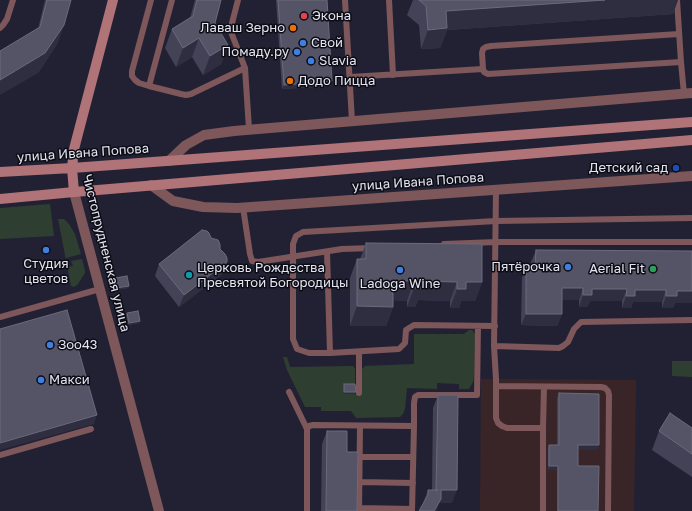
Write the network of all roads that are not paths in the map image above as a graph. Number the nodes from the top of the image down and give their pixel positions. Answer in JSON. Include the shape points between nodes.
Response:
{"nodes":[{"id":1,"x":12,"y":0,"type":"edge"},
{"id":2,"x":113,"y":0,"type":"edge"},
{"id":3,"x":151,"y":0,"type":"edge"},
{"id":4,"x":172,"y":0,"type":"edge"},
{"id":5,"x":238,"y":0,"type":"edge"},
{"id":6,"x":345,"y":0,"type":"edge"},
{"id":7,"x":389,"y":0,"type":"edge"},
{"id":8,"x":677,"y":0,"type":"edge"},
{"id":9,"x":0,"y":28,"type":"edge"},
{"id":10,"x":679,"y":34,"type":"junction"},
{"id":11,"x":681,"y":62,"type":"junction"},
{"id":12,"x":245,"y":68,"type":"junction"},
{"id":13,"x":483,"y":69,"type":"junction"},
{"id":14,"x":393,"y":75,"type":"junction"},
{"id":15,"x":350,"y":77,"type":"junction"},
{"id":16,"x":149,"y":86,"type":"junction"},
{"id":17,"x":688,"y":93,"type":"edge"},
{"id":18,"x":352,"y":121,"type":"junction"},
{"id":19,"x":692,"y":122,"type":"edge"},
{"id":20,"x":249,"y":129,"type":"junction"},
{"id":21,"x":692,"y":140,"type":"edge"},
{"id":22,"x":168,"y":160,"type":"junction"},
{"id":23,"x":72,"y":168,"type":"junction"},
{"id":24,"x":0,"y":172,"type":"edge"},
{"id":25,"x":692,"y":176,"type":"edge"},
{"id":26,"x":151,"y":185,"type":"junction"},
{"id":27,"x":496,"y":190,"type":"junction"},
{"id":28,"x":74,"y":192,"type":"junction"},
{"id":29,"x":0,"y":199,"type":"edge"},
{"id":30,"x":243,"y":207,"type":"junction"},
{"id":31,"x":692,"y":218,"type":"edge"},
{"id":32,"x":496,"y":221,"type":"junction"},
{"id":33,"x":496,"y":242,"type":"junction"},
{"id":34,"x":692,"y":242,"type":"edge"},
{"id":35,"x":434,"y":244,"type":"edge"},
{"id":36,"x":381,"y":247,"type":"edge"},
{"id":37,"x":327,"y":252,"type":"junction"},
{"id":38,"x":294,"y":256,"type":"junction"},
{"id":39,"x":100,"y":289,"type":"junction"},
{"id":40,"x":0,"y":317,"type":"edge"},
{"id":41,"x":692,"y":320,"type":"edge"},
{"id":42,"x":478,"y":326,"type":"junction"},
{"id":43,"x":495,"y":326,"type":"junction"},
{"id":44,"x":494,"y":346,"type":"junction"},
{"id":45,"x":359,"y":352,"type":"junction"},
{"id":46,"x":330,"y":353,"type":"junction"},
{"id":47,"x":496,"y":386,"type":"junction"},
{"id":48,"x":544,"y":387,"type":"junction"},
{"id":49,"x":289,"y":392,"type":"dead end"},
{"id":50,"x":359,"y":393,"type":"dead end"},
{"id":51,"x":360,"y":426,"type":"junction"},
{"id":52,"x":414,"y":426,"type":"junction"},
{"id":53,"x":543,"y":428,"type":"junction"},
{"id":54,"x":91,"y":429,"type":"dead end"},
{"id":55,"x":307,"y":429,"type":"junction"},
{"id":56,"x":0,"y":455,"type":"edge"},
{"id":57,"x":359,"y":457,"type":"junction"},
{"id":58,"x":413,"y":458,"type":"junction"},
{"id":59,"x":359,"y":482,"type":"junction"},
{"id":60,"x":413,"y":483,"type":"junction"},
{"id":61,"x":358,"y":510,"type":"edge"},
{"id":62,"x":412,"y":510,"type":"edge"},
{"id":63,"x":159,"y":511,"type":"edge"},
{"id":64,"x":307,"y":511,"type":"edge"},
{"id":65,"x":543,"y":511,"type":"edge"},
{"id":66,"x":608,"y":511,"type":"edge"}],
"edges":[{"from":1,"to":9,"type":"lane","via":[[7,20]]},
{"from":2,"to":23,"type":"main road","name":"Чистопрудненская улица","via":[[74,149]]},
{"from":3,"to":16,"type":"lane","via":[[132,71],[135,80]]},
{"from":4,"to":16,"type":"lane"},
{"from":5,"to":12,"type":"lane","via":[[231,32]]},
{"from":6,"to":15,"type":"lane"},
{"from":7,"to":14,"type":"lane"},
{"from":8,"to":10,"type":"lane"},
{"from":10,"to":11,"type":"lane"},
{"from":10,"to":13,"type":"lane","via":[[491,46],[486,47],[482,53]]},
{"from":11,"to":13,"type":"lane","via":[[488,74]]},
{"from":11,"to":17,"type":"lane"},
{"from":12,"to":16,"type":"lane","via":[[186,95]]},
{"from":12,"to":20,"type":"lane"},
{"from":13,"to":14,"type":"lane"},
{"from":14,"to":15,"type":"lane"},
{"from":15,"to":18,"type":"lane"},
{"from":17,"to":18,"type":"street","name":"улица Ивана Попова"},
{"from":18,"to":20,"type":"street","name":"улица Ивана Попова"},
{"from":19,"to":22,"type":"main road","name":"улица Ивана Попова"},
{"from":20,"to":22,"type":"street","name":"улица Ивана Попова","via":[[204,135],[186,145]]},
{"from":21,"to":26,"type":"main road","name":"улица Ивана Попова"},
{"from":22,"to":23,"type":"main road","name":"улица Ивана Попова"},
{"from":23,"to":24,"type":"main road","name":"улица Ивана Попова"},
{"from":23,"to":28,"type":"main road","name":"Чистопрудненская улица"},
{"from":25,"to":27,"type":"street","name":"улица Ивана Попова"},
{"from":26,"to":28,"type":"main road","name":"улица Ивана Попова"},
{"from":26,"to":30,"type":"street","name":"улица Ивана Попова","via":[[173,201],[203,207]]},
{"from":27,"to":30,"type":"street","name":"улица Ивана Попова"},
{"from":27,"to":32,"type":"lane"},
{"from":28,"to":29,"type":"main road","name":"улица Ивана Попова"},
{"from":28,"to":39,"type":"street","name":"Чистопрудненская улица"},
{"from":30,"to":38,"type":"lane","via":[[252,261]]},
{"from":31,"to":32,"type":"lane"},
{"from":32,"to":33,"type":"lane"},
{"from":32,"to":38,"type":"lane","via":[[302,232],[296,236],[293,244]]},
{"from":33,"to":34,"type":"lane"},
{"from":33,"to":35,"type":"lane"},
{"from":33,"to":43,"type":"lane"},
{"from":36,"to":37,"type":"lane"},
{"from":37,"to":38,"type":"lane"},
{"from":37,"to":46,"type":"lane"},
{"from":38,"to":46,"type":"lane","via":[[293,339],[296,349],[308,353]]},
{"from":39,"to":40,"type":"lane"},
{"from":39,"to":63,"type":"street","name":"Чистопрудненская улица"},
{"from":41,"to":44,"type":"lane","via":[[581,322],[574,329],[568,342],[559,348]]},
{"from":42,"to":43,"type":"lane"},
{"from":42,"to":45,"type":"lane","via":[[414,325],[406,330],[405,343],[399,349]]},
{"from":42,"to":52,"type":"lane","via":[[476,395],[418,395],[414,403]]},
{"from":43,"to":44,"type":"lane"},
{"from":44,"to":47,"type":"lane"},
{"from":45,"to":46,"type":"lane"},
{"from":45,"to":50,"type":"lane"},
{"from":47,"to":48,"type":"lane"},
{"from":47,"to":53,"type":"lane","via":[[498,423],[507,428]]},
{"from":48,"to":53,"type":"lane"},
{"from":48,"to":66,"type":"lane","via":[[601,387],[608,391]]},
{"from":49,"to":55,"type":"lane"},
{"from":51,"to":52,"type":"lane"},
{"from":51,"to":55,"type":"lane","via":[[313,425]]},
{"from":51,"to":57,"type":"lane"},
{"from":52,"to":58,"type":"lane"},
{"from":53,"to":65,"type":"lane"},
{"from":54,"to":56,"type":"lane"},
{"from":55,"to":64,"type":"lane"},
{"from":57,"to":58,"type":"lane"},
{"from":57,"to":59,"type":"lane"},
{"from":58,"to":60,"type":"lane"},
{"from":59,"to":60,"type":"lane"},
{"from":59,"to":61,"type":"lane"},
{"from":60,"to":62,"type":"lane"},
{"from":61,"to":62,"type":"lane"}]}
